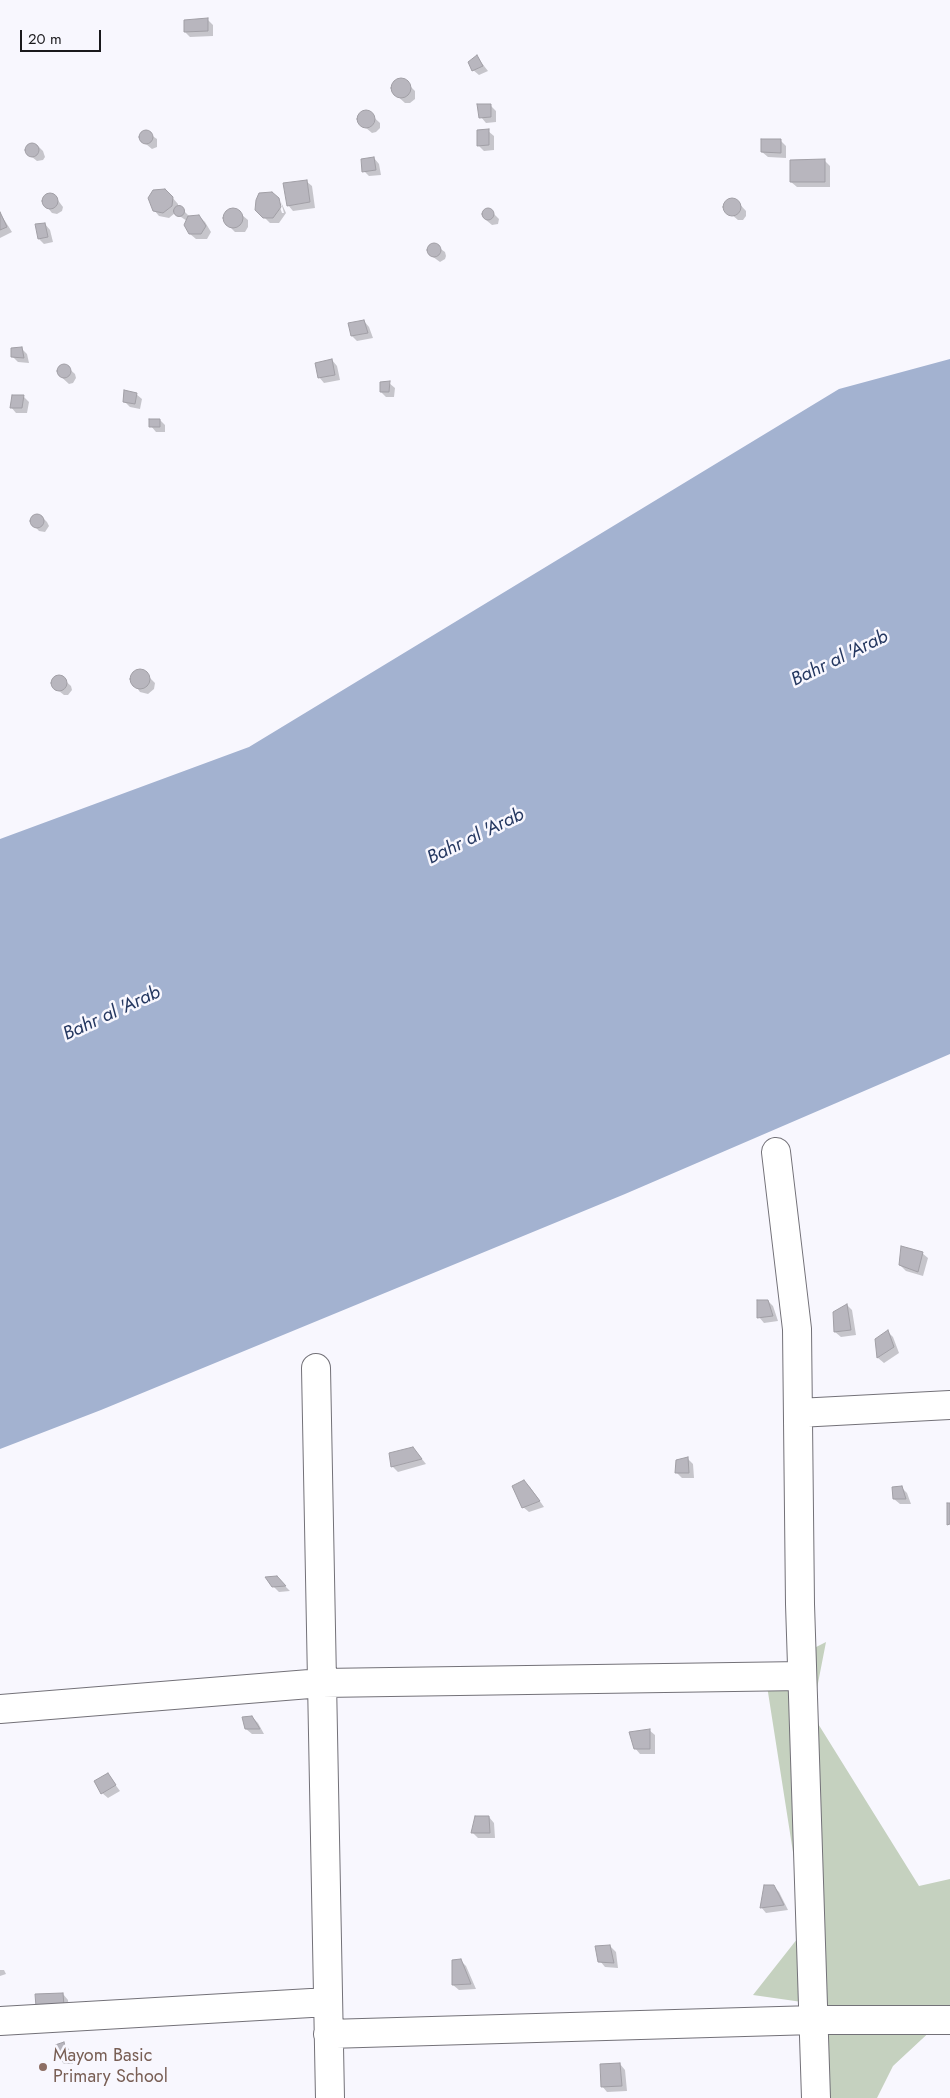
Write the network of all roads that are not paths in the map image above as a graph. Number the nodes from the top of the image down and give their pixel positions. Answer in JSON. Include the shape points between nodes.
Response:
{"nodes":[{"id":1,"x":776,"y":1152,"type":"dead end"},
{"id":2,"x":316,"y":1368,"type":"dead end"},
{"id":3,"x":950,"y":1406,"type":"edge"},
{"id":4,"x":798,"y":1413,"type":"junction"},
{"id":5,"x":802,"y":1676,"type":"junction"},
{"id":6,"x":322,"y":1683,"type":"junction"},
{"id":7,"x":0,"y":1709,"type":"edge"},
{"id":8,"x":328,"y":2002,"type":"junction"},
{"id":9,"x":814,"y":2020,"type":"junction"},
{"id":10,"x":950,"y":2020,"type":"edge"},
{"id":11,"x":0,"y":2021,"type":"edge"},
{"id":12,"x":328,"y":2034,"type":"junction"},
{"id":13,"x":330,"y":2098,"type":"edge"},
{"id":14,"x":816,"y":2098,"type":"edge"}],
"edges":[{"from":1,"to":4,"type":"street","via":[[797,1329]]},
{"from":2,"to":6,"type":"street"},
{"from":3,"to":4,"type":"street"},
{"from":4,"to":5,"type":"street"},
{"from":5,"to":6,"type":"street"},
{"from":5,"to":9,"type":"street"},
{"from":6,"to":7,"type":"street"},
{"from":6,"to":8,"type":"street"},
{"from":8,"to":11,"type":"street"},
{"from":8,"to":12,"type":"street"},
{"from":9,"to":10,"type":"street"},
{"from":9,"to":12,"type":"street"},
{"from":9,"to":14,"type":"street"},
{"from":12,"to":13,"type":"street"}]}
